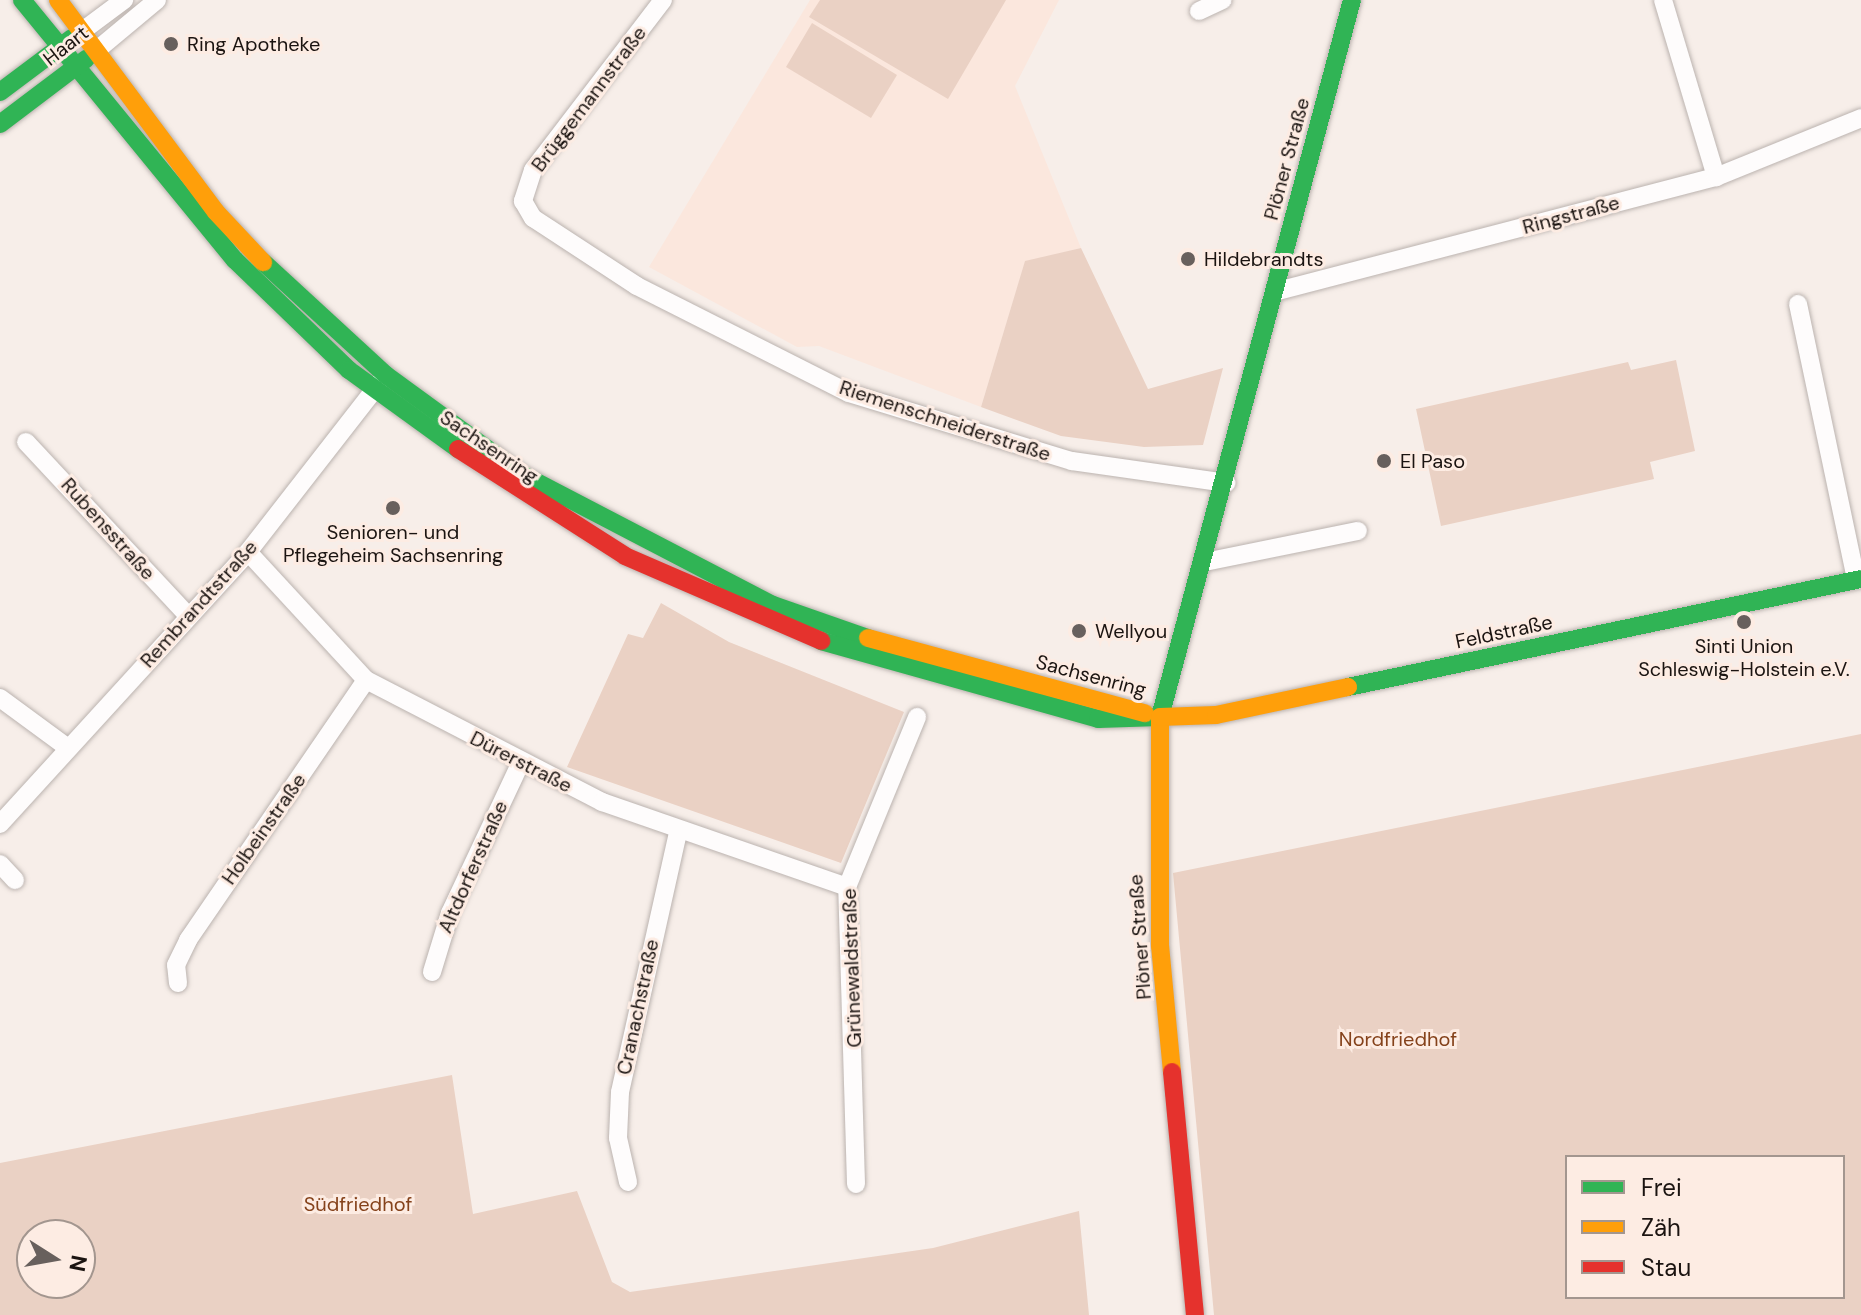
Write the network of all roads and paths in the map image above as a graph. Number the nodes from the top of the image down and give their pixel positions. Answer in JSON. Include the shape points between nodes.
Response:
{"nodes":[{"id":1,"x":58,"y":0,"type":"edge"},
{"id":2,"x":124,"y":0,"type":"edge"},
{"id":3,"x":157,"y":0,"type":"edge"},
{"id":4,"x":663,"y":0,"type":"edge"},
{"id":5,"x":1223,"y":0,"type":"edge"},
{"id":6,"x":1352,"y":0,"type":"edge"},
{"id":7,"x":1663,"y":0,"type":"edge"},
{"id":8,"x":27,"y":6,"type":"edge"},
{"id":9,"x":1199,"y":11,"type":"dead end"},
{"id":10,"x":81,"y":32,"type":"junction"},
{"id":11,"x":58,"y":48,"type":"junction"},
{"id":12,"x":97,"y":50,"type":"junction"},
{"id":13,"x":74,"y":69,"type":"junction"},
{"id":14,"x":0,"y":90,"type":"edge"},
{"id":15,"x":1861,"y":118,"type":"edge"},
{"id":16,"x":0,"y":124,"type":"edge"},
{"id":17,"x":1716,"y":177,"type":"junction"},
{"id":18,"x":637,"y":286,"type":"joint"},
{"id":19,"x":1274,"y":292,"type":"junction"},
{"id":20,"x":1798,"y":304,"type":"dead end"},
{"id":21,"x":386,"y":375,"type":"junction"},
{"id":22,"x":375,"y":390,"type":"junction"},
{"id":23,"x":26,"y":442,"type":"dead end"},
{"id":24,"x":1226,"y":483,"type":"junction"},
{"id":25,"x":1358,"y":531,"type":"dead end"},
{"id":26,"x":248,"y":552,"type":"junction"},
{"id":27,"x":1205,"y":562,"type":"junction"},
{"id":28,"x":1858,"y":580,"type":"edge"},
{"id":29,"x":188,"y":616,"type":"junction"},
{"id":30,"x":366,"y":680,"type":"junction"},
{"id":31,"x":0,"y":698,"type":"edge"},
{"id":32,"x":917,"y":717,"type":"dead end"},
{"id":33,"x":1160,"y":717,"type":"junction"},
{"id":34,"x":68,"y":748,"type":"junction"},
{"id":35,"x":520,"y":764,"type":"junction"},
{"id":36,"x":0,"y":824,"type":"edge"},
{"id":37,"x":678,"y":833,"type":"junction"},
{"id":38,"x":0,"y":864,"type":"edge"},
{"id":39,"x":15,"y":880,"type":"dead end"},
{"id":40,"x":847,"y":887,"type":"junction"},
{"id":41,"x":432,"y":972,"type":"dead end"},
{"id":42,"x":178,"y":983,"type":"dead end"},
{"id":43,"x":628,"y":1182,"type":"dead end"},
{"id":44,"x":856,"y":1184,"type":"dead end"},
{"id":45,"x":1195,"y":1315,"type":"edge"}],
"edges":[{"from":1,"to":10,"type":"main road","name":"Sachsenring"},
{"from":2,"to":10,"type":"street","name":"Haart"},
{"from":3,"to":12,"type":"street","name":"Haart"},
{"from":4,"to":18,"type":"street","name":"Brüggemannstraße","via":[[533,170],[523,201],[533,218]]},
{"from":5,"to":9,"type":"street"},
{"from":6,"to":19,"type":"main road","name":"Plöner Straße"},
{"from":7,"to":17,"type":"street"},
{"from":8,"to":11,"type":"main road","name":"Sachsenring"},
{"from":8,"to":14,"type":"main road","via":[[30,49]]},
{"from":10,"to":11,"type":"main road","name":"Haart"},
{"from":10,"to":12,"type":"main road","name":"Sachsenring"},
{"from":11,"to":13,"type":"main road","name":"Sachsenring"},
{"from":11,"to":14,"type":"main road","name":"Haart"},
{"from":12,"to":13,"type":"main road","name":"Haart"},
{"from":12,"to":21,"type":"main road","name":"Sachsenring","via":[[216,212]]},
{"from":13,"to":16,"type":"main road","name":"Haart"},
{"from":13,"to":22,"type":"main road","name":"Sachsenring","via":[[235,260]]},
{"from":15,"to":17,"type":"street","name":"Ringstraße"},
{"from":17,"to":19,"type":"street","name":"Ringstraße"},
{"from":18,"to":24,"type":"street","name":"Riemenschneiderstraße","via":[[849,393],[1072,461]]},
{"from":19,"to":24,"type":"main road","name":"Plöner Straße"},
{"from":20,"to":28,"type":"street","name":"Feldstraße"},
{"from":21,"to":22,"type":"street","name":"Rembrandtstraße"},
{"from":21,"to":33,"type":"main road","name":"Sachsenring","via":[[555,495],[760,599],[893,647]]},
{"from":22,"to":26,"type":"street","name":"Rembrandtstraße"},
{"from":22,"to":33,"type":"main road","name":"Sachsenring","via":[[554,516],[778,627],[933,678],[1098,719]]},
{"from":23,"to":29,"type":"street","name":"Rubensstraße"},
{"from":24,"to":27,"type":"main road","name":"Plöner Straße"},
{"from":25,"to":27,"type":"street"},
{"from":26,"to":29,"type":"street","name":"Rembrandtstraße"},
{"from":26,"to":30,"type":"street","name":"Dürerstraße"},
{"from":27,"to":33,"type":"main road","name":"Plöner Straße"},
{"from":28,"to":33,"type":"main road","name":"Feldstraße","via":[[1216,715]]},
{"from":29,"to":34,"type":"street","name":"Rembrandtstraße"},
{"from":30,"to":35,"type":"street","name":"Dürerstraße"},
{"from":30,"to":42,"type":"street","name":"Holbeinstraße","via":[[188,940],[176,965]]},
{"from":31,"to":34,"type":"street"},
{"from":32,"to":40,"type":"street","name":"Grünewaldstraße"},
{"from":33,"to":45,"type":"main road","name":"Plöner Straße","via":[[1160,946]]},
{"from":34,"to":36,"type":"street","name":"Rembrandtstraße"},
{"from":35,"to":37,"type":"street","name":"Dürerstraße"},
{"from":35,"to":41,"type":"street","name":"Altdorferstraße","via":[[450,913]]},
{"from":37,"to":40,"type":"street","name":"Dürerstraße"},
{"from":37,"to":43,"type":"street","name":"Cranachstraße","via":[[620,1092],[618,1138]]},
{"from":38,"to":39,"type":"street"},
{"from":40,"to":44,"type":"street","name":"Grünewaldstraße"}]}
